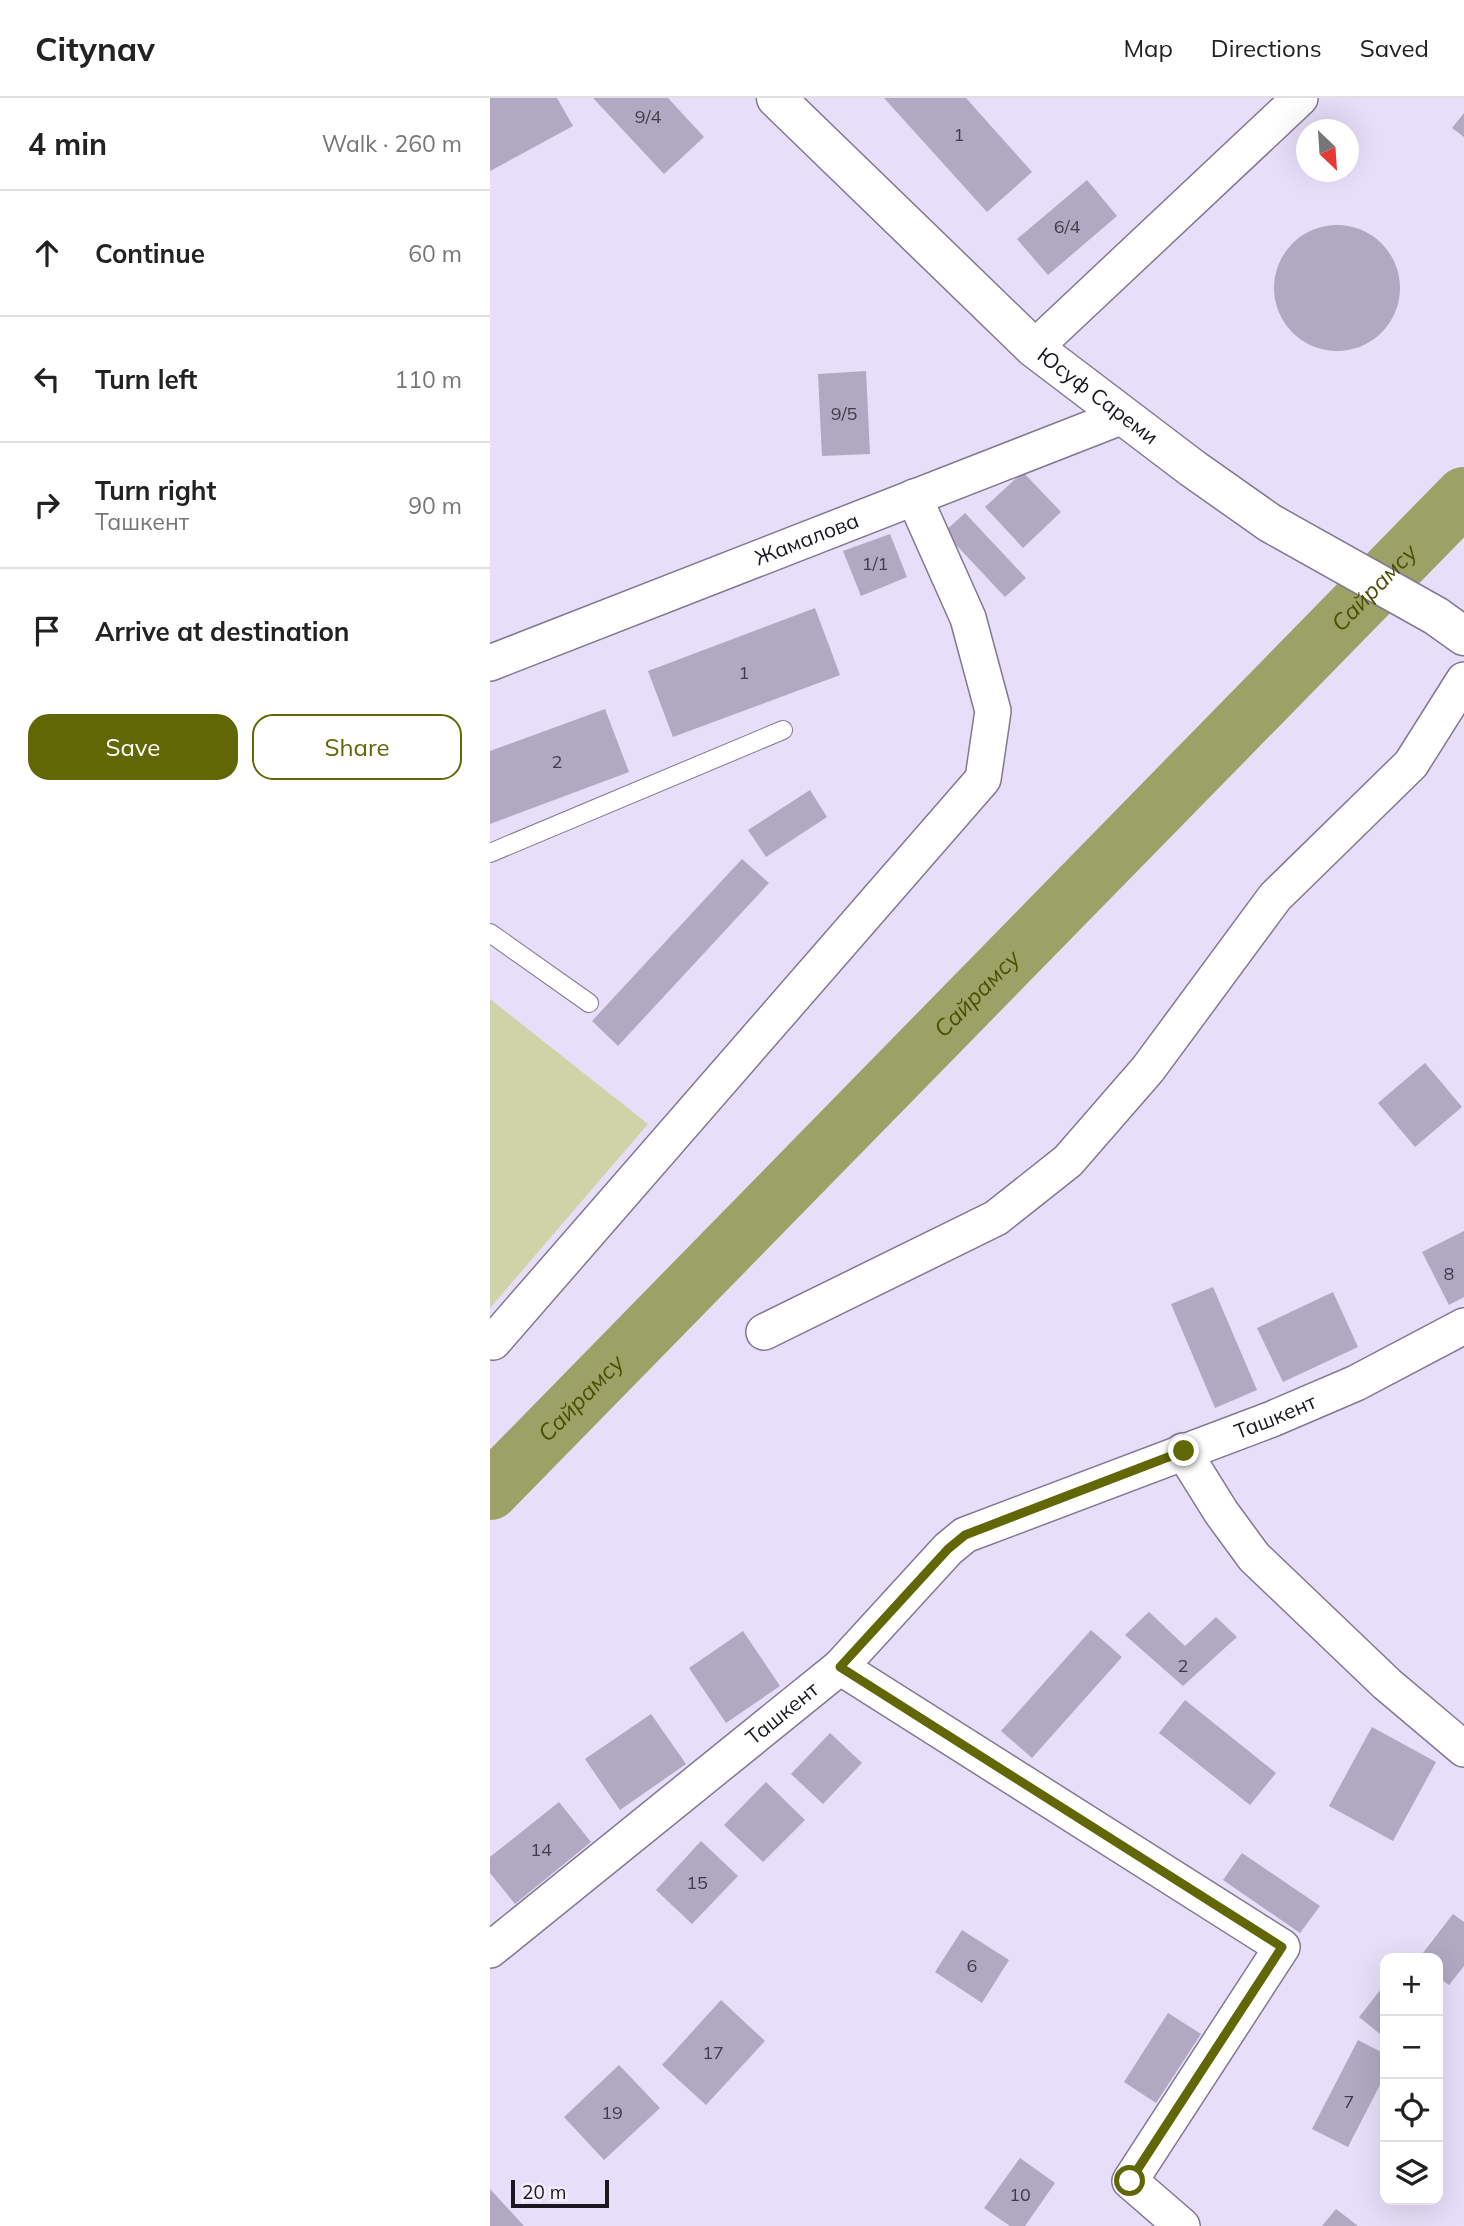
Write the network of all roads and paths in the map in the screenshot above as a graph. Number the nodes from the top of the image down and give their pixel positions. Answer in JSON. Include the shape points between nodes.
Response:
{"nodes":[{"id":1,"x":1300,"y":98,"type":"edge"},
{"id":2,"x":791,"y":103,"type":"edge"},
{"id":3,"x":1034,"y":348,"type":"junction"},
{"id":4,"x":1123,"y":416,"type":"junction"},
{"id":5,"x":914,"y":497,"type":"junction"},
{"id":6,"x":1450,"y":626,"type":"edge"},
{"id":7,"x":490,"y":663,"type":"edge"},
{"id":8,"x":1464,"y":680,"type":"edge"},
{"id":9,"x":783,"y":730,"type":"dead end"},
{"id":10,"x":490,"y":853,"type":"edge"},
{"id":11,"x":490,"y":933,"type":"edge"},
{"id":12,"x":589,"y":1003,"type":"dead end"},
{"id":13,"x":1464,"y":1326,"type":"edge"},
{"id":14,"x":764,"y":1332,"type":"dead end"},
{"id":15,"x":493,"y":1342,"type":"dead end"},
{"id":16,"x":1184,"y":1451,"type":"junction"},
{"id":17,"x":840,"y":1667,"type":"junction"},
{"id":18,"x":1464,"y":1749,"type":"edge"},
{"id":19,"x":490,"y":1950,"type":"edge"},
{"id":20,"x":1182,"y":2226,"type":"edge"}],
"edges":[{"from":1,"to":3,"type":"street"},
{"from":2,"to":3,"type":"main road","name":"Юсуф Сареми"},
{"from":3,"to":4,"type":"main road","name":"Юсуф Сареми"},
{"from":4,"to":5,"type":"street","name":"Жамалова"},
{"from":4,"to":6,"type":"main road","name":"Юсуф Сареми","via":[[1270,523]]},
{"from":5,"to":7,"type":"street","name":"Жамалова"},
{"from":5,"to":15,"type":"street","via":[[968,618],[993,711],[983,779]]},
{"from":8,"to":14,"type":"street","via":[[1411,764],[1275,897],[1148,1069],[1068,1161],[996,1218]]},
{"from":9,"to":10,"type":"lane"},
{"from":11,"to":12,"type":"lane"},
{"from":13,"to":16,"type":"street","name":"Ташкент","via":[[1356,1383]]},
{"from":16,"to":17,"type":"street","name":"Ташкент","via":[[965,1535]]},
{"from":16,"to":18,"type":"street","via":[[1254,1557],[1387,1684]]},
{"from":17,"to":19,"type":"street","name":"Ташкент"},
{"from":17,"to":20,"type":"street","via":[[1282,1947],[1130,2181]]}]}
